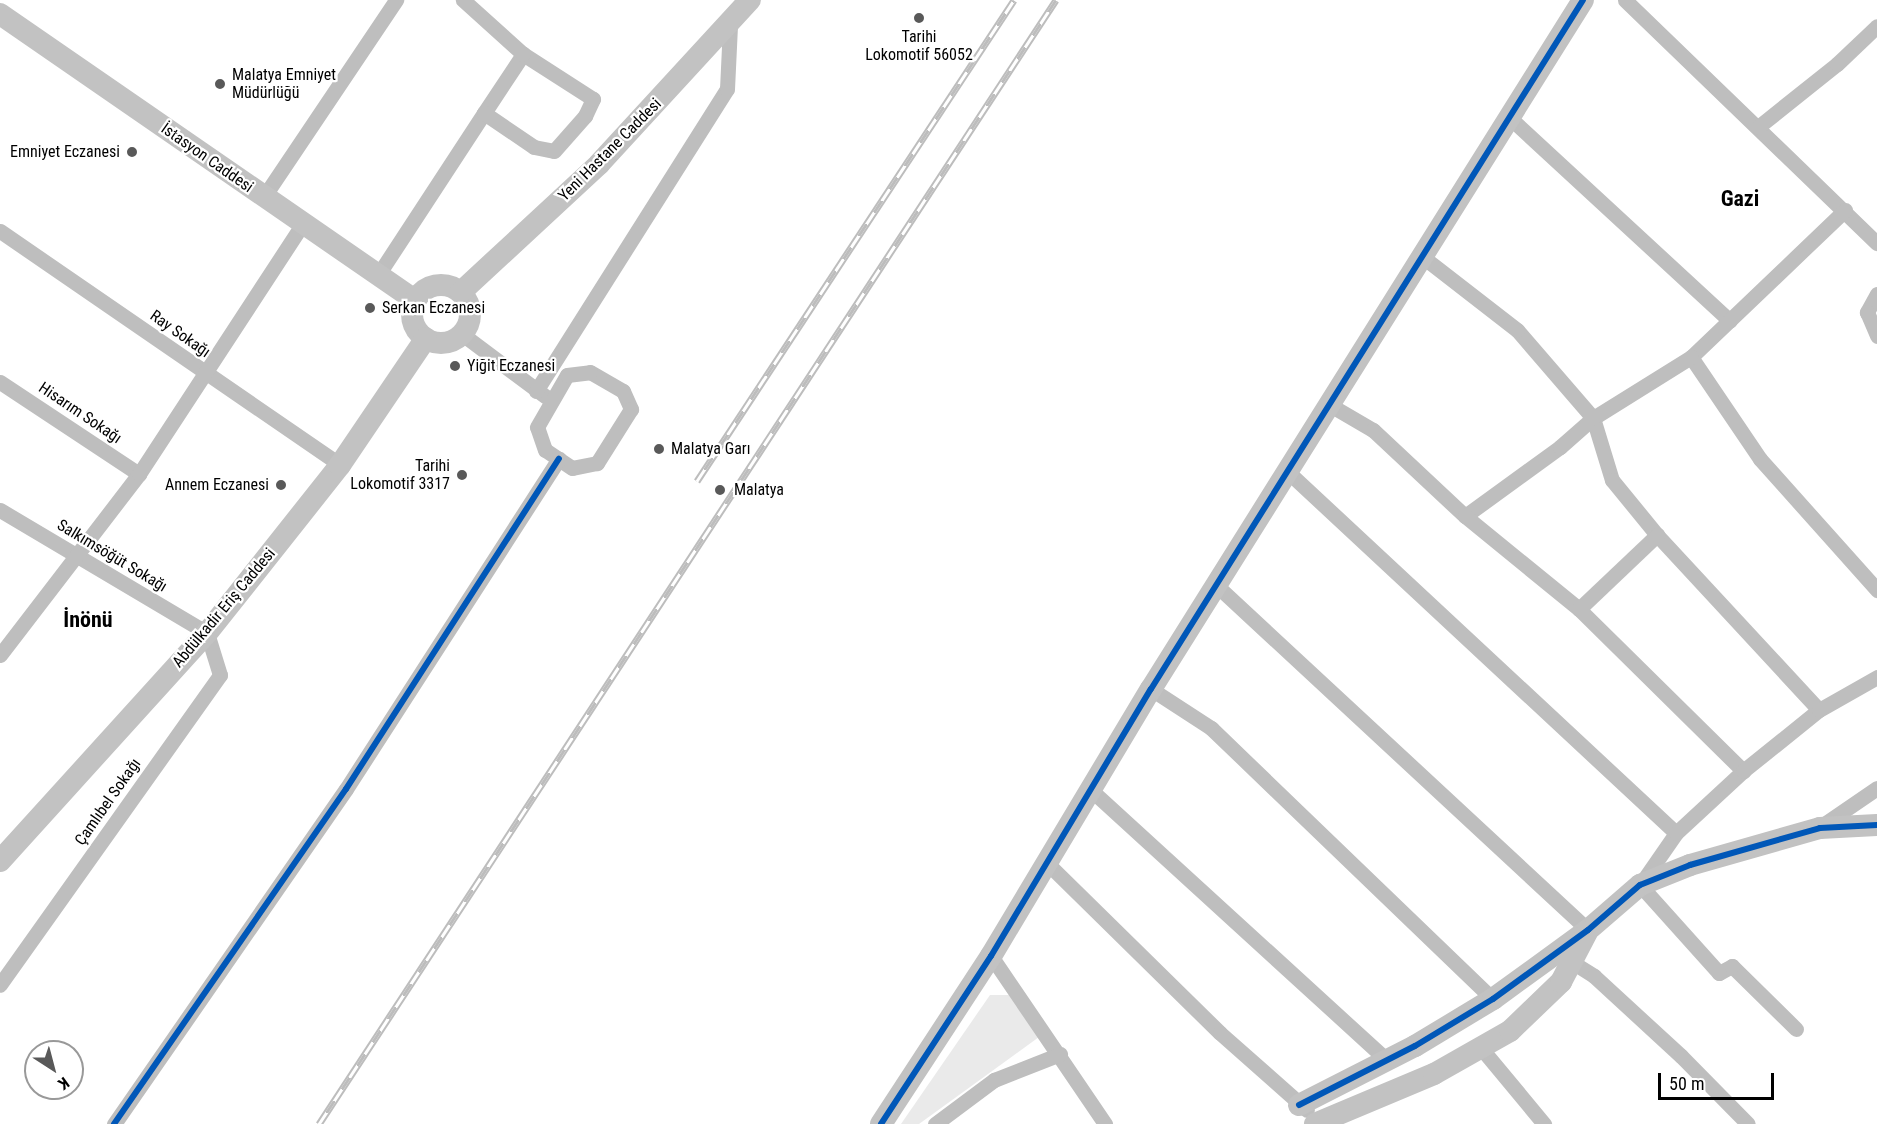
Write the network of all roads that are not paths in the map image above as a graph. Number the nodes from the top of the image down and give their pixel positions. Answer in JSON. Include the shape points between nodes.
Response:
{"nodes":[{"id":1,"x":396,"y":0,"type":"edge"},
{"id":2,"x":463,"y":0,"type":"edge"},
{"id":3,"x":750,"y":0,"type":"edge"},
{"id":4,"x":1583,"y":0,"type":"edge"},
{"id":5,"x":1625,"y":0,"type":"edge"},
{"id":6,"x":0,"y":14,"type":"edge"},
{"id":7,"x":730,"y":26,"type":"junction"},
{"id":8,"x":1877,"y":26,"type":"edge"},
{"id":9,"x":523,"y":54,"type":"junction"},
{"id":10,"x":484,"y":113,"type":"junction"},
{"id":11,"x":1510,"y":118,"type":"junction"},
{"id":12,"x":1758,"y":127,"type":"junction"},
{"id":13,"x":263,"y":198,"type":"junction"},
{"id":14,"x":1845,"y":210,"type":"junction"},
{"id":15,"x":302,"y":225,"type":"junction"},
{"id":16,"x":0,"y":231,"type":"edge"},
{"id":17,"x":1877,"y":243,"type":"edge"},
{"id":18,"x":1423,"y":256,"type":"junction"},
{"id":19,"x":378,"y":275,"type":"junction"},
{"id":20,"x":460,"y":292,"type":"junction"},
{"id":21,"x":1877,"y":294,"type":"edge"},
{"id":22,"x":416,"y":301,"type":"junction"},
{"id":23,"x":1730,"y":321,"type":"junction"},
{"id":24,"x":462,"y":334,"type":"junction"},
{"id":25,"x":1877,"y":336,"type":"edge"},
{"id":26,"x":426,"y":338,"type":"junction"},
{"id":27,"x":1691,"y":357,"type":"junction"},
{"id":28,"x":204,"y":374,"type":"junction"},
{"id":29,"x":0,"y":382,"type":"edge"},
{"id":30,"x":536,"y":391,"type":"junction"},
{"id":31,"x":552,"y":401,"type":"junction"},
{"id":32,"x":1330,"y":405,"type":"junction"},
{"id":33,"x":1593,"y":418,"type":"junction"},
{"id":34,"x":559,"y":459,"type":"junction"},
{"id":35,"x":340,"y":465,"type":"junction"},
{"id":36,"x":1287,"y":471,"type":"junction"},
{"id":37,"x":139,"y":474,"type":"junction"},
{"id":38,"x":0,"y":510,"type":"edge"},
{"id":39,"x":1465,"y":516,"type":"junction"},
{"id":40,"x":1657,"y":535,"type":"junction"},
{"id":41,"x":74,"y":555,"type":"junction"},
{"id":42,"x":1216,"y":585,"type":"junction"},
{"id":43,"x":1877,"y":590,"type":"edge"},
{"id":44,"x":1579,"y":609,"type":"junction"},
{"id":45,"x":207,"y":633,"type":"junction"},
{"id":46,"x":0,"y":655,"type":"edge"},
{"id":47,"x":1877,"y":677,"type":"edge"},
{"id":48,"x":1151,"y":689,"type":"junction"},
{"id":49,"x":1819,"y":710,"type":"junction"},
{"id":50,"x":1743,"y":771,"type":"junction"},
{"id":51,"x":1877,"y":788,"type":"edge"},
{"id":52,"x":1091,"y":790,"type":"junction"},
{"id":53,"x":1877,"y":825,"type":"edge"},
{"id":54,"x":1820,"y":828,"type":"junction"},
{"id":55,"x":1676,"y":833,"type":"junction"},
{"id":56,"x":0,"y":861,"type":"edge"},
{"id":57,"x":1048,"y":864,"type":"junction"},
{"id":58,"x":1640,"y":885,"type":"junction"},
{"id":59,"x":1588,"y":930,"type":"junction"},
{"id":60,"x":991,"y":956,"type":"junction"},
{"id":61,"x":1572,"y":962,"type":"junction"},
{"id":62,"x":5,"y":965,"type":"edge"},
{"id":63,"x":0,"y":984,"type":"edge"},
{"id":64,"x":1493,"y":999,"type":"junction"},
{"id":65,"x":1796,"y":1029,"type":"dead end"},
{"id":66,"x":1481,"y":1048,"type":"junction"},
{"id":67,"x":1060,"y":1054,"type":"junction"},
{"id":68,"x":1387,"y":1060,"type":"junction"},
{"id":69,"x":1299,"y":1105,"type":"junction"},
{"id":70,"x":1320,"y":1123,"type":"edge"},
{"id":71,"x":114,"y":1124,"type":"edge"},
{"id":72,"x":881,"y":1124,"type":"edge"},
{"id":73,"x":935,"y":1124,"type":"edge"},
{"id":74,"x":1105,"y":1124,"type":"edge"},
{"id":75,"x":1544,"y":1124,"type":"edge"},
{"id":76,"x":1748,"y":1124,"type":"edge"}],
"edges":[{"from":1,"to":13,"type":"street"},
{"from":2,"to":9,"type":"street"},
{"from":3,"to":7,"type":"street","name":"Yeni Hastane Caddesi"},
{"from":4,"to":11,"type":"street"},
{"from":5,"to":12,"type":"street"},
{"from":6,"to":13,"type":"street","name":"İstasyon Caddesi"},
{"from":7,"to":20,"type":"street","name":"Yeni Hastane Caddesi","via":[[599,164]]},
{"from":7,"to":30,"type":"street","via":[[727,89]]},
{"from":8,"to":12,"type":"street","via":[[1837,64]]},
{"from":9,"to":10,"type":"street"},
{"from":9,"to":10,"type":"street","via":[[593,99],[585,116],[554,151],[534,147]]},
{"from":10,"to":19,"type":"street"},
{"from":11,"to":18,"type":"street"},
{"from":11,"to":23,"type":"street"},
{"from":12,"to":14,"type":"street"},
{"from":13,"to":15,"type":"street","name":"İstasyon Caddesi"},
{"from":14,"to":17,"type":"street"},
{"from":14,"to":23,"type":"street"},
{"from":15,"to":19,"type":"street","name":"İstasyon Caddesi"},
{"from":15,"to":28,"type":"street"},
{"from":16,"to":28,"type":"street","name":"Ray Sokağı"},
{"from":18,"to":32,"type":"street"},
{"from":18,"to":33,"type":"street","via":[[1517,330]]},
{"from":19,"to":22,"type":"street","name":"İstasyon Caddesi"},
{"from":20,"to":22,"type":"street","via":[[434,286]]},
{"from":20,"to":24,"type":"street","via":[[470,317]]},
{"from":21,"to":25,"type":"street","via":[[1867,312]]},
{"from":22,"to":26,"type":"street","via":[[414,323]]},
{"from":23,"to":27,"type":"street"},
{"from":24,"to":26,"type":"street","via":[[444,342]]},
{"from":24,"to":30,"type":"street"},
{"from":26,"to":35,"type":"street","name":"Abdülkadir Eriş Caddesi"},
{"from":27,"to":33,"type":"street"},
{"from":27,"to":43,"type":"street","via":[[1760,459]]},
{"from":28,"to":35,"type":"street","name":"Ray Sokağı"},
{"from":28,"to":37,"type":"street"},
{"from":29,"to":37,"type":"street","name":"Hisarım Sokağı"},
{"from":30,"to":31,"type":"street"},
{"from":31,"to":34,"type":"street","via":[[537,427],[545,450]]},
{"from":31,"to":34,"type":"street","via":[[567,375],[590,372],[622,391],[631,409],[597,463],[572,468]]},
{"from":32,"to":36,"type":"street"},
{"from":32,"to":39,"type":"street","via":[[1373,430]]},
{"from":33,"to":39,"type":"street"},
{"from":33,"to":40,"type":"street","via":[[1612,480]]},
{"from":34,"to":71,"type":"street","via":[[346,789]]},
{"from":35,"to":45,"type":"street","name":"Abdülkadir Eriş Caddesi"},
{"from":36,"to":42,"type":"street"},
{"from":36,"to":55,"type":"street"},
{"from":37,"to":41,"type":"street"},
{"from":38,"to":41,"type":"street","name":"Salkımsöğüt Sokağı"},
{"from":39,"to":44,"type":"street"},
{"from":40,"to":44,"type":"street"},
{"from":40,"to":49,"type":"street"},
{"from":41,"to":45,"type":"street","name":"Salkımsöğüt Sokağı"},
{"from":41,"to":46,"type":"street"},
{"from":42,"to":48,"type":"street"},
{"from":42,"to":59,"type":"street"},
{"from":44,"to":50,"type":"street"},
{"from":45,"to":56,"type":"street","name":"Abdülkadir Eriş Caddesi"},
{"from":45,"to":62,"type":"street","name":"Çamlıbel Sokağı","via":[[220,675]]},
{"from":47,"to":49,"type":"street"},
{"from":48,"to":52,"type":"street"},
{"from":48,"to":64,"type":"street","via":[[1211,728]]},
{"from":49,"to":50,"type":"street"},
{"from":50,"to":55,"type":"street"},
{"from":51,"to":54,"type":"street"},
{"from":52,"to":57,"type":"street"},
{"from":52,"to":68,"type":"street"},
{"from":53,"to":54,"type":"street"},
{"from":54,"to":58,"type":"street","via":[[1690,865]]},
{"from":55,"to":58,"type":"street"},
{"from":57,"to":60,"type":"street"},
{"from":57,"to":69,"type":"street","via":[[1220,1034]]},
{"from":58,"to":59,"type":"street"},
{"from":58,"to":65,"type":"street","via":[[1719,973],[1732,966]]},
{"from":59,"to":61,"type":"street"},
{"from":59,"to":64,"type":"street"},
{"from":60,"to":67,"type":"street"},
{"from":60,"to":72,"type":"street"},
{"from":61,"to":66,"type":"street","via":[[1562,982],[1510,1031]]},
{"from":61,"to":76,"type":"street","via":[[1594,976],[1682,1056]]},
{"from":62,"to":63,"type":"street","name":"Çamlıbel Sokağı"},
{"from":64,"to":68,"type":"street"},
{"from":66,"to":70,"type":"street","via":[[1434,1074]]},
{"from":66,"to":75,"type":"street"},
{"from":67,"to":73,"type":"street","via":[[994,1080]]},
{"from":67,"to":74,"type":"street"},
{"from":68,"to":69,"type":"street"},
{"from":69,"to":70,"type":"street"}]}
